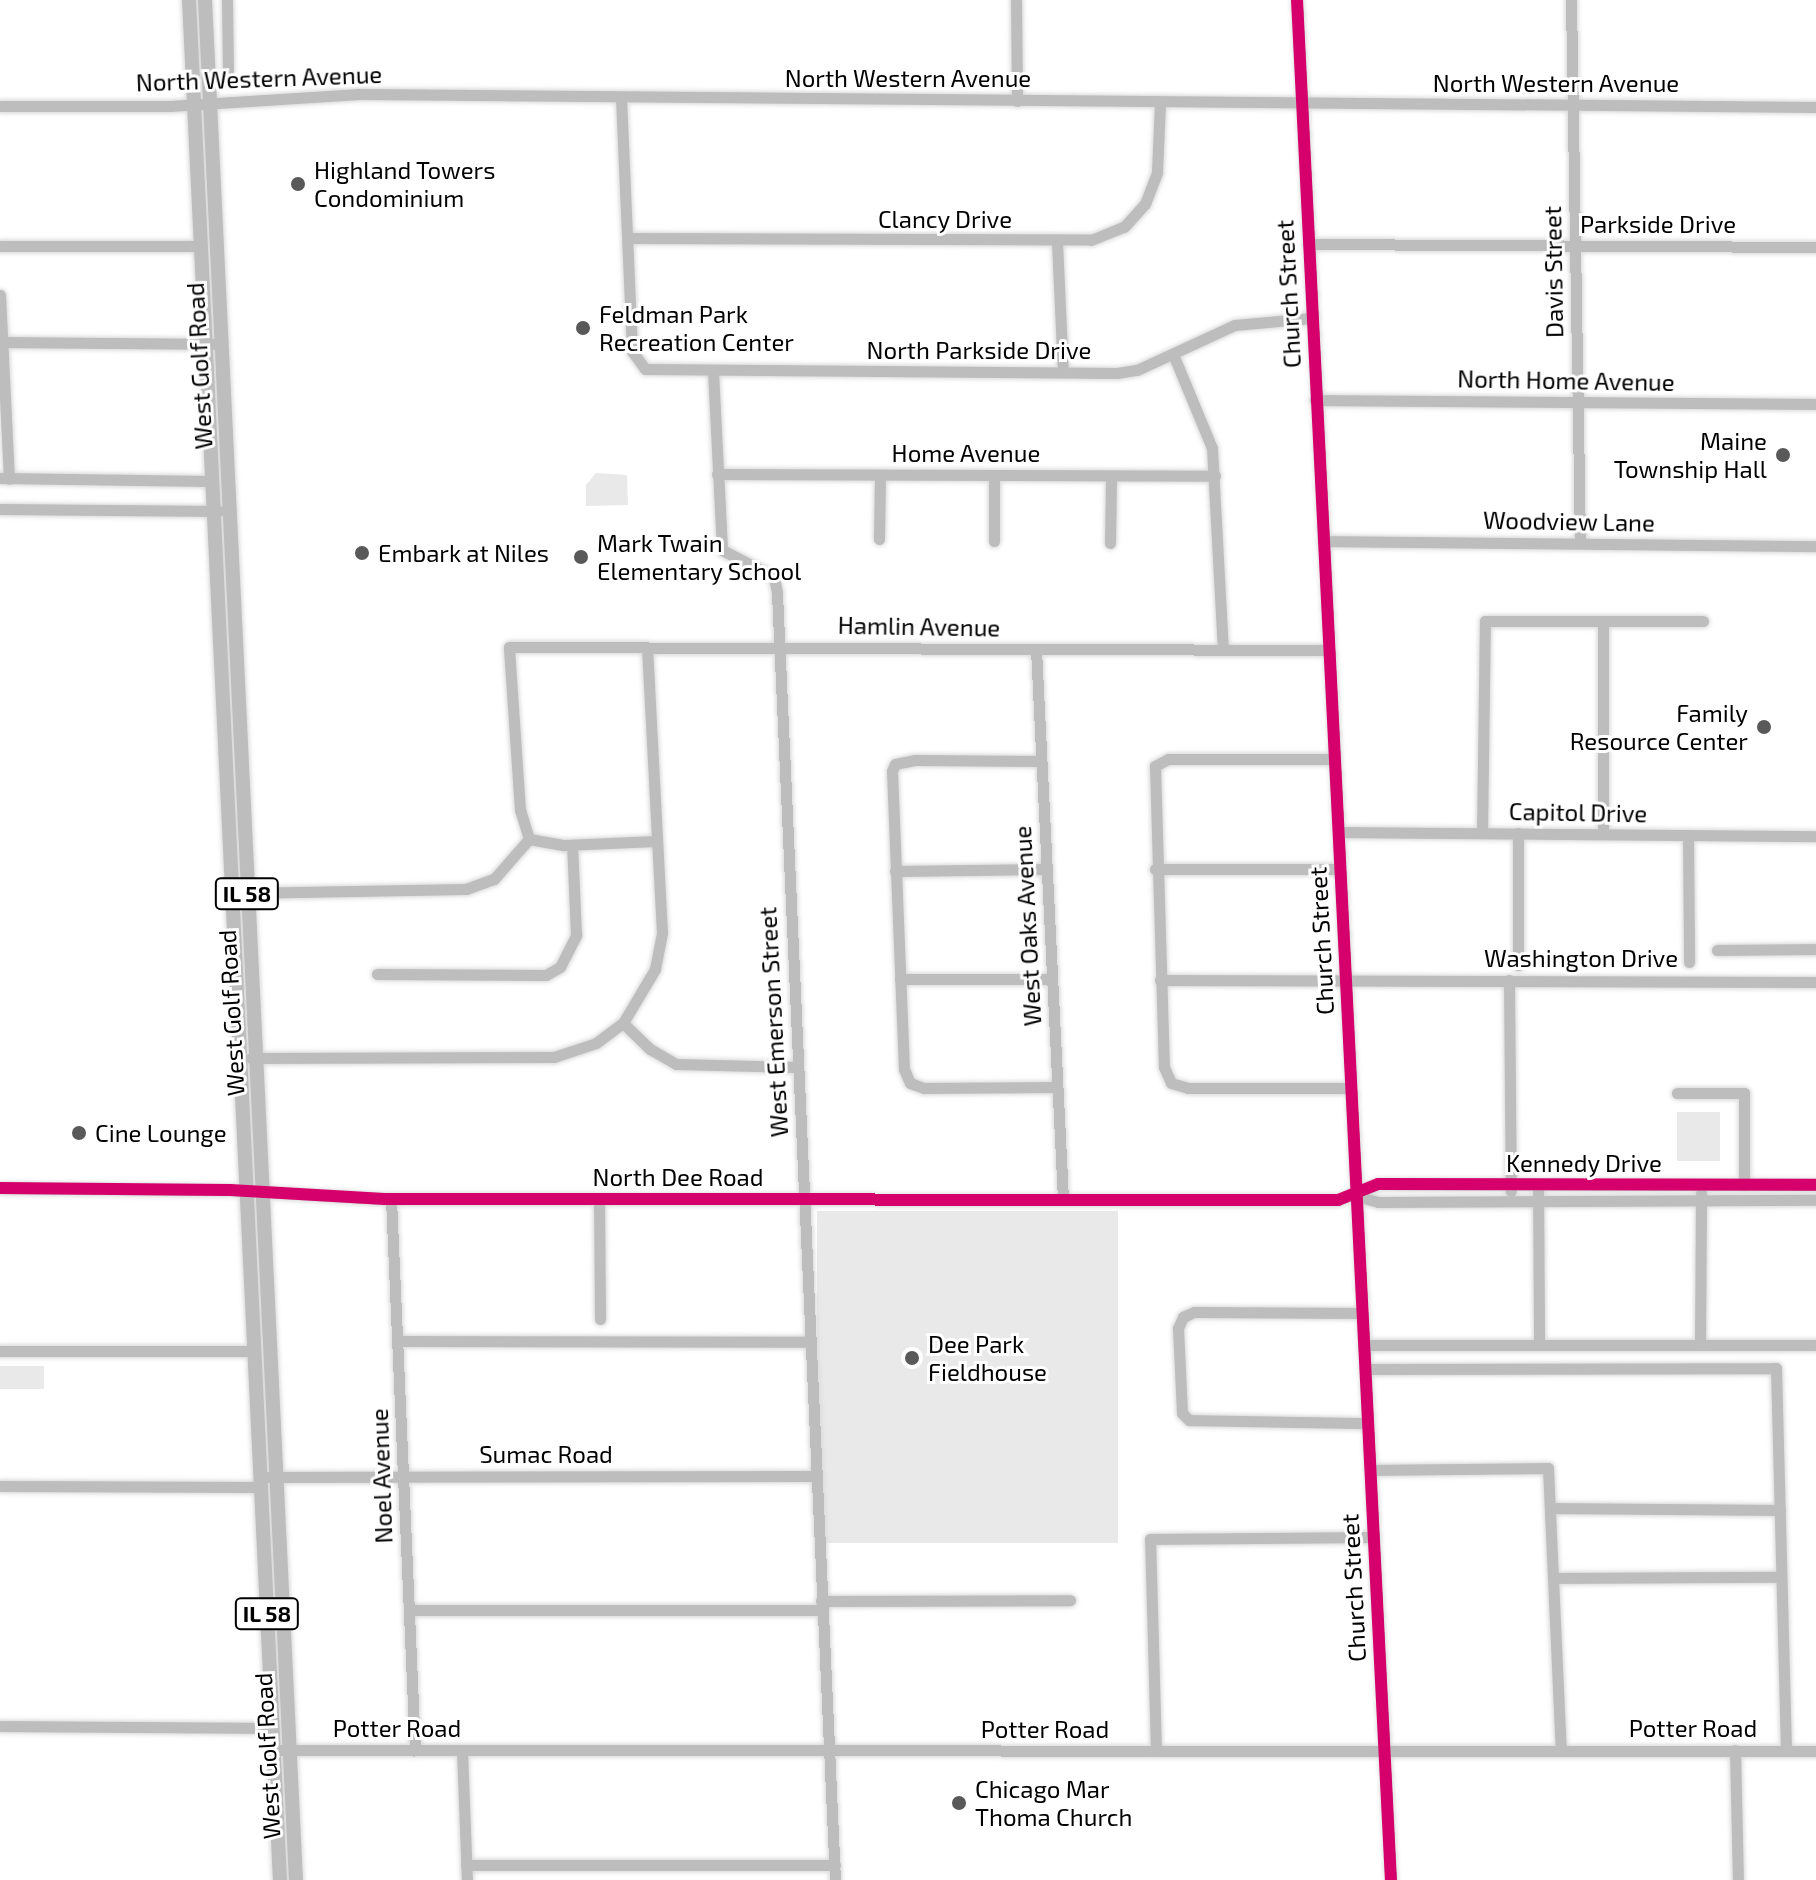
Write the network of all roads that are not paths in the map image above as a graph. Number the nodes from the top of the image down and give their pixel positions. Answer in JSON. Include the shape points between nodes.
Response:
{"nodes":[{"id":1,"x":189,"y":0,"type":"edge"},
{"id":2,"x":205,"y":0,"type":"edge"},
{"id":3,"x":227,"y":0,"type":"edge"},
{"id":4,"x":1016,"y":0,"type":"edge"},
{"id":5,"x":1297,"y":0,"type":"edge"},
{"id":6,"x":1571,"y":0,"type":"edge"},
{"id":7,"x":228,"y":71,"type":"dead end"},
{"id":8,"x":621,"y":98,"type":"junction"},
{"id":9,"x":208,"y":101,"type":"junction"},
{"id":10,"x":1017,"y":101,"type":"junction"},
{"id":11,"x":1160,"y":102,"type":"junction"},
{"id":12,"x":192,"y":103,"type":"junction"},
{"id":13,"x":1301,"y":103,"type":"junction"},
{"id":14,"x":1572,"y":105,"type":"junction"},
{"id":15,"x":0,"y":106,"type":"edge"},
{"id":16,"x":1816,"y":107,"type":"edge"},
{"id":17,"x":628,"y":238,"type":"junction"},
{"id":18,"x":1057,"y":242,"type":"junction"},
{"id":19,"x":1308,"y":244,"type":"junction"},
{"id":20,"x":0,"y":246,"type":"edge"},
{"id":21,"x":199,"y":246,"type":"junction"},
{"id":22,"x":1574,"y":246,"type":"junction"},
{"id":23,"x":1816,"y":247,"type":"edge"},
{"id":24,"x":0,"y":295,"type":"edge"},
{"id":25,"x":0,"y":316,"type":"edge"},
{"id":26,"x":1312,"y":318,"type":"junction"},
{"id":27,"x":2,"y":342,"type":"junction"},
{"id":28,"x":204,"y":343,"type":"junction"},
{"id":29,"x":220,"y":344,"type":"junction"},
{"id":30,"x":1173,"y":354,"type":"junction"},
{"id":31,"x":713,"y":371,"type":"junction"},
{"id":32,"x":1063,"y":372,"type":"junction"},
{"id":33,"x":1315,"y":400,"type":"junction"},
{"id":34,"x":1577,"y":403,"type":"junction"},
{"id":35,"x":1816,"y":404,"type":"edge"},
{"id":36,"x":717,"y":474,"type":"junction"},
{"id":37,"x":880,"y":475,"type":"junction"},
{"id":38,"x":994,"y":475,"type":"junction"},
{"id":39,"x":1111,"y":476,"type":"junction"},
{"id":40,"x":1215,"y":476,"type":"junction"},
{"id":41,"x":4,"y":478,"type":"edge"},
{"id":42,"x":210,"y":481,"type":"junction"},
{"id":43,"x":0,"y":509,"type":"edge"},
{"id":44,"x":212,"y":511,"type":"junction"},
{"id":45,"x":228,"y":511,"type":"junction"},
{"id":46,"x":879,"y":539,"type":"dead end"},
{"id":47,"x":994,"y":541,"type":"dead end"},
{"id":48,"x":1323,"y":541,"type":"junction"},
{"id":49,"x":1110,"y":543,"type":"dead end"},
{"id":50,"x":1580,"y":543,"type":"junction"},
{"id":51,"x":1816,"y":546,"type":"edge"},
{"id":52,"x":1703,"y":621,"type":"dead end"},
{"id":53,"x":1603,"y":622,"type":"junction"},
{"id":54,"x":779,"y":647,"type":"junction"},
{"id":55,"x":647,"y":648,"type":"junction"},
{"id":56,"x":1036,"y":649,"type":"junction"},
{"id":57,"x":1223,"y":649,"type":"junction"},
{"id":58,"x":1329,"y":650,"type":"junction"},
{"id":59,"x":1334,"y":759,"type":"junction"},
{"id":60,"x":1041,"y":761,"type":"junction"},
{"id":61,"x":1339,"y":832,"type":"junction"},
{"id":62,"x":1482,"y":833,"type":"junction"},
{"id":63,"x":1518,"y":833,"type":"junction"},
{"id":64,"x":1603,"y":834,"type":"junction"},
{"id":65,"x":1688,"y":835,"type":"junction"},
{"id":66,"x":1816,"y":836,"type":"edge"},
{"id":67,"x":529,"y":839,"type":"junction"},
{"id":68,"x":656,"y":841,"type":"junction"},
{"id":69,"x":572,"y":845,"type":"junction"},
{"id":70,"x":1046,"y":869,"type":"junction"},
{"id":71,"x":1155,"y":869,"type":"junction"},
{"id":72,"x":1340,"y":869,"type":"junction"},
{"id":73,"x":895,"y":871,"type":"junction"},
{"id":74,"x":231,"y":893,"type":"junction"},
{"id":75,"x":247,"y":893,"type":"junction"},
{"id":76,"x":1816,"y":949,"type":"edge"},
{"id":77,"x":1717,"y":950,"type":"dead end"},
{"id":78,"x":1689,"y":962,"type":"dead end"},
{"id":79,"x":1518,"y":965,"type":"dead end"},
{"id":80,"x":377,"y":974,"type":"dead end"},
{"id":81,"x":900,"y":979,"type":"junction"},
{"id":82,"x":1051,"y":979,"type":"junction"},
{"id":83,"x":1345,"y":979,"type":"junction"},
{"id":84,"x":1160,"y":980,"type":"junction"},
{"id":85,"x":1509,"y":980,"type":"junction"},
{"id":86,"x":1816,"y":982,"type":"edge"},
{"id":87,"x":623,"y":1023,"type":"junction"},
{"id":88,"x":239,"y":1058,"type":"junction"},
{"id":89,"x":255,"y":1058,"type":"junction"},
{"id":90,"x":797,"y":1067,"type":"junction"},
{"id":91,"x":1057,"y":1087,"type":"junction"},
{"id":92,"x":1350,"y":1088,"type":"junction"},
{"id":93,"x":1677,"y":1093,"type":"dead end"},
{"id":94,"x":1701,"y":1184,"type":"junction"},
{"id":95,"x":1538,"y":1185,"type":"junction"},
{"id":96,"x":1744,"y":1185,"type":"junction"},
{"id":97,"x":1816,"y":1185,"type":"edge"},
{"id":98,"x":1511,"y":1186,"type":"junction"},
{"id":99,"x":0,"y":1188,"type":"edge"},
{"id":100,"x":245,"y":1191,"type":"junction"},
{"id":101,"x":261,"y":1192,"type":"junction"},
{"id":102,"x":1356,"y":1196,"type":"junction"},
{"id":103,"x":391,"y":1199,"type":"junction"},
{"id":104,"x":599,"y":1199,"type":"junction"},
{"id":105,"x":804,"y":1199,"type":"junction"},
{"id":106,"x":1063,"y":1200,"type":"junction"},
{"id":107,"x":1701,"y":1200,"type":"junction"},
{"id":108,"x":1816,"y":1200,"type":"edge"},
{"id":109,"x":1511,"y":1201,"type":"junction"},
{"id":110,"x":1538,"y":1201,"type":"junction"},
{"id":111,"x":1362,"y":1313,"type":"junction"},
{"id":112,"x":600,"y":1319,"type":"dead end"},
{"id":113,"x":398,"y":1341,"type":"junction"},
{"id":114,"x":811,"y":1342,"type":"junction"},
{"id":115,"x":1364,"y":1345,"type":"junction"},
{"id":116,"x":1539,"y":1345,"type":"junction"},
{"id":117,"x":1700,"y":1345,"type":"junction"},
{"id":118,"x":1816,"y":1345,"type":"edge"},
{"id":119,"x":0,"y":1351,"type":"edge"},
{"id":120,"x":253,"y":1351,"type":"junction"},
{"id":121,"x":1365,"y":1369,"type":"junction"},
{"id":122,"x":1367,"y":1423,"type":"junction"},
{"id":123,"x":1370,"y":1470,"type":"junction"},
{"id":124,"x":403,"y":1476,"type":"junction"},
{"id":125,"x":816,"y":1476,"type":"junction"},
{"id":126,"x":276,"y":1477,"type":"junction"},
{"id":127,"x":260,"y":1482,"type":"junction"},
{"id":128,"x":0,"y":1486,"type":"edge"},
{"id":129,"x":1550,"y":1508,"type":"junction"},
{"id":130,"x":1780,"y":1510,"type":"junction"},
{"id":131,"x":1372,"y":1537,"type":"junction"},
{"id":132,"x":1781,"y":1577,"type":"junction"},
{"id":133,"x":1553,"y":1578,"type":"junction"},
{"id":134,"x":1070,"y":1600,"type":"dead end"},
{"id":135,"x":821,"y":1605,"type":"junction"},
{"id":136,"x":409,"y":1610,"type":"junction"},
{"id":137,"x":0,"y":1726,"type":"edge"},
{"id":138,"x":272,"y":1728,"type":"junction"},
{"id":139,"x":273,"y":1750,"type":"junction"},
{"id":140,"x":289,"y":1750,"type":"junction"},
{"id":141,"x":415,"y":1750,"type":"junction"},
{"id":142,"x":1735,"y":1750,"type":"junction"},
{"id":143,"x":1786,"y":1750,"type":"junction"},
{"id":144,"x":462,"y":1751,"type":"junction"},
{"id":145,"x":830,"y":1751,"type":"junction"},
{"id":146,"x":1156,"y":1751,"type":"junction"},
{"id":147,"x":1383,"y":1751,"type":"junction"},
{"id":148,"x":1561,"y":1751,"type":"junction"},
{"id":149,"x":1816,"y":1751,"type":"edge"},
{"id":150,"x":466,"y":1865,"type":"junction"},
{"id":151,"x":835,"y":1865,"type":"junction"},
{"id":152,"x":280,"y":1880,"type":"edge"},
{"id":153,"x":296,"y":1880,"type":"edge"},
{"id":154,"x":467,"y":1880,"type":"edge"},
{"id":155,"x":835,"y":1880,"type":"edge"},
{"id":156,"x":1391,"y":1880,"type":"edge"},
{"id":157,"x":1738,"y":1880,"type":"edge"}],
"edges":[{"from":1,"to":12,"type":"main road","name":"West Golf Road","number":"IL 58"},
{"from":2,"to":9,"type":"main road","name":"West Golf Road","number":"IL 58"},
{"from":3,"to":7,"type":"street"},
{"from":4,"to":10,"type":"street"},
{"from":5,"to":13,"type":"street","name":"Church Street"},
{"from":6,"to":14,"type":"street","name":"Davis Street"},
{"from":8,"to":9,"type":"street","name":"North Western Avenue","via":[[360,94]]},
{"from":8,"to":10,"type":"street","name":"North Western Avenue"},
{"from":8,"to":17,"type":"street"},
{"from":9,"to":12,"type":"street","name":"North Western Avenue"},
{"from":9,"to":29,"type":"main road","name":"West Golf Road","number":"IL 58"},
{"from":10,"to":11,"type":"street","name":"North Western Avenue"},
{"from":11,"to":13,"type":"street","name":"North Western Avenue"},
{"from":11,"to":18,"type":"street","name":"Clancy Drive","via":[[1157,172],[1145,204],[1110,234]]},
{"from":12,"to":15,"type":"street","name":"North Western Avenue"},
{"from":12,"to":21,"type":"main road","name":"West Golf Road","number":"IL 58"},
{"from":13,"to":14,"type":"street","name":"North Western Avenue"},
{"from":13,"to":19,"type":"street","name":"Church Street"},
{"from":14,"to":16,"type":"street","name":"North Western Avenue"},
{"from":14,"to":22,"type":"street","name":"Davis Street"},
{"from":17,"to":18,"type":"street","name":"Clancy Drive"},
{"from":17,"to":31,"type":"street","name":"North Parkside Drive","via":[[632,351],[638,365],[652,371]]},
{"from":18,"to":32,"type":"street"},
{"from":19,"to":22,"type":"street","name":"Parkside Drive"},
{"from":19,"to":26,"type":"street","name":"Church Street"},
{"from":20,"to":21,"type":"street"},
{"from":21,"to":28,"type":"main road","name":"West Golf Road","number":"IL 58"},
{"from":22,"to":23,"type":"street","name":"Parkside Drive"},
{"from":22,"to":34,"type":"street","name":"Davis Street"},
{"from":24,"to":25,"type":"street"},
{"from":25,"to":27,"type":"street"},
{"from":26,"to":30,"type":"street","name":"North Parkside Drive","via":[[1235,325]]},
{"from":26,"to":33,"type":"street","name":"Church Street"},
{"from":27,"to":28,"type":"street"},
{"from":27,"to":41,"type":"street"},
{"from":28,"to":29,"type":"street"},
{"from":28,"to":42,"type":"main road","name":"West Golf Road","number":"IL 58"},
{"from":29,"to":45,"type":"main road","name":"West Golf Road","number":"IL 58"},
{"from":30,"to":32,"type":"street","name":"North Parkside Drive","via":[[1126,372]]},
{"from":30,"to":40,"type":"street","via":[[1206,427]]},
{"from":31,"to":32,"type":"street","name":"North Parkside Drive"},
{"from":31,"to":36,"type":"street","name":"West Emerson Street"},
{"from":33,"to":34,"type":"street","name":"North Home Avenue"},
{"from":33,"to":48,"type":"street","name":"Church Street"},
{"from":34,"to":35,"type":"street","name":"North Home Avenue"},
{"from":34,"to":50,"type":"street","name":"Davis Street"},
{"from":36,"to":37,"type":"street","name":"Home Avenue"},
{"from":36,"to":54,"type":"street","name":"West Emerson Street","via":[[722,550],[774,577]]},
{"from":37,"to":38,"type":"street","name":"Home Avenue"},
{"from":37,"to":46,"type":"street"},
{"from":38,"to":39,"type":"street","name":"Home Avenue"},
{"from":38,"to":47,"type":"street"},
{"from":39,"to":40,"type":"street","name":"Home Avenue"},
{"from":39,"to":49,"type":"street"},
{"from":40,"to":57,"type":"street"},
{"from":41,"to":42,"type":"street"},
{"from":42,"to":44,"type":"main road","name":"West Golf Road","number":"IL 58"},
{"from":43,"to":44,"type":"street"},
{"from":44,"to":45,"type":"street"},
{"from":44,"to":74,"type":"main road","name":"West Golf Road","number":"IL 58"},
{"from":45,"to":75,"type":"main road","name":"West Golf Road","number":"IL 58"},
{"from":48,"to":50,"type":"street","name":"Woodview Lane"},
{"from":48,"to":58,"type":"street","name":"Church Street"},
{"from":50,"to":51,"type":"street","name":"Woodview Lane"},
{"from":52,"to":53,"type":"street"},
{"from":53,"to":62,"type":"street","via":[[1485,621]]},
{"from":53,"to":64,"type":"street"},
{"from":54,"to":55,"type":"street","name":"Hamlin Avenue"},
{"from":54,"to":56,"type":"street","name":"Hamlin Avenue"},
{"from":54,"to":90,"type":"street","name":"West Emerson Street"},
{"from":55,"to":67,"type":"street","name":"Hamlin Avenue","via":[[509,647],[520,810]]},
{"from":55,"to":68,"type":"street"},
{"from":56,"to":57,"type":"street","name":"Hamlin Avenue"},
{"from":56,"to":60,"type":"street","name":"West Oaks Avenue"},
{"from":57,"to":58,"type":"street","name":"Hamlin Avenue"},
{"from":58,"to":59,"type":"street","name":"Church Street"},
{"from":59,"to":61,"type":"street","name":"Church Street"},
{"from":59,"to":71,"type":"street","via":[[1168,759],[1155,766]]},
{"from":60,"to":70,"type":"street","name":"West Oaks Avenue"},
{"from":60,"to":73,"type":"street","via":[[895,764],[890,779]]},
{"from":61,"to":62,"type":"street","name":"Capitol Drive"},
{"from":61,"to":72,"type":"street","name":"Church Street"},
{"from":62,"to":63,"type":"street","name":"Capitol Drive"},
{"from":63,"to":64,"type":"street","name":"Capitol Drive"},
{"from":63,"to":79,"type":"street"},
{"from":64,"to":65,"type":"street","name":"Capitol Drive"},
{"from":65,"to":66,"type":"street","name":"Capitol Drive"},
{"from":65,"to":78,"type":"street"},
{"from":67,"to":69,"type":"street"},
{"from":67,"to":75,"type":"street","via":[[494,879],[466,889]]},
{"from":68,"to":69,"type":"street"},
{"from":68,"to":87,"type":"street","via":[[660,952],[648,986]]},
{"from":69,"to":80,"type":"street","via":[[576,935],[560,967],[546,975]]},
{"from":70,"to":73,"type":"street"},
{"from":70,"to":82,"type":"street","name":"West Oaks Avenue"},
{"from":71,"to":72,"type":"street"},
{"from":71,"to":84,"type":"street"},
{"from":72,"to":83,"type":"street","name":"Church Street"},
{"from":73,"to":81,"type":"street"},
{"from":74,"to":75,"type":"street"},
{"from":74,"to":88,"type":"main road","name":"West Golf Road","number":"IL 58"},
{"from":75,"to":89,"type":"main road","name":"West Golf Road","number":"IL 58"},
{"from":76,"to":77,"type":"street"},
{"from":81,"to":82,"type":"street"},
{"from":81,"to":91,"type":"street","via":[[904,1069],[910,1083],[924,1088]]},
{"from":82,"to":91,"type":"street","name":"West Oaks Avenue"},
{"from":83,"to":84,"type":"street","name":"Washington Drive"},
{"from":83,"to":85,"type":"street","name":"Washington Drive"},
{"from":83,"to":92,"type":"street","name":"Church Street"},
{"from":84,"to":92,"type":"street","via":[[1164,1067],[1171,1083],[1188,1088]]},
{"from":85,"to":86,"type":"street","name":"Washington Drive"},
{"from":85,"to":98,"type":"street"},
{"from":87,"to":89,"type":"street","via":[[596,1043],[554,1057]]},
{"from":87,"to":90,"type":"street","via":[[650,1049],[676,1064]]},
{"from":88,"to":89,"type":"street"},
{"from":88,"to":100,"type":"main road","name":"West Golf Road","number":"IL 58"},
{"from":89,"to":101,"type":"main road","name":"West Golf Road","number":"IL 58"},
{"from":90,"to":105,"type":"street","name":"West Emerson Street"},
{"from":91,"to":106,"type":"street","name":"West Oaks Avenue"},
{"from":92,"to":102,"type":"street","name":"Church Street"},
{"from":93,"to":96,"type":"street","via":[[1744,1093]]},
{"from":94,"to":95,"type":"street","name":"Kennedy Drive"},
{"from":94,"to":96,"type":"street","name":"Kennedy Drive"},
{"from":94,"to":107,"type":"street"},
{"from":95,"to":98,"type":"street","name":"Kennedy Drive"},
{"from":95,"to":110,"type":"street"},
{"from":96,"to":97,"type":"street","name":"Kennedy Drive"},
{"from":98,"to":102,"type":"street","name":"Kennedy Drive","via":[[1378,1184]]},
{"from":98,"to":109,"type":"street"},
{"from":99,"to":100,"type":"street","name":"North Dee Road"},
{"from":100,"to":101,"type":"street","name":"North Dee Road"},
{"from":100,"to":120,"type":"main road","name":"West Golf Road","number":"IL 58"},
{"from":101,"to":103,"type":"street","name":"North Dee Road"},
{"from":101,"to":126,"type":"main road","name":"West Golf Road","number":"IL 58"},
{"from":102,"to":106,"type":"street","name":"North Dee Road"},
{"from":102,"to":109,"type":"street","name":"Kennedy Drive","via":[[1378,1202]]},
{"from":102,"to":111,"type":"street","name":"Church Street"},
{"from":103,"to":104,"type":"street","name":"North Dee Road"},
{"from":103,"to":113,"type":"street","name":"Noel Avenue"},
{"from":104,"to":105,"type":"street","name":"North Dee Road"},
{"from":104,"to":112,"type":"street","name":"North Dee Road"},
{"from":105,"to":106,"type":"street","name":"North Dee Road"},
{"from":105,"to":114,"type":"street","name":"West Emerson Street"},
{"from":107,"to":108,"type":"street","name":"Kennedy Drive"},
{"from":107,"to":110,"type":"street","name":"Kennedy Drive"},
{"from":107,"to":117,"type":"street"},
{"from":109,"to":110,"type":"street","name":"Kennedy Drive"},
{"from":110,"to":116,"type":"street"},
{"from":111,"to":115,"type":"street","name":"Church Street"},
{"from":111,"to":122,"type":"street","via":[[1194,1312],[1183,1317],[1178,1328],[1182,1413],[1189,1420]]},
{"from":113,"to":114,"type":"street"},
{"from":113,"to":124,"type":"street","name":"Noel Avenue"},
{"from":114,"to":125,"type":"street","name":"West Emerson Street"},
{"from":115,"to":116,"type":"street"},
{"from":115,"to":121,"type":"street","name":"Church Street"},
{"from":116,"to":117,"type":"street"},
{"from":117,"to":118,"type":"street"},
{"from":119,"to":120,"type":"street"},
{"from":120,"to":127,"type":"main road","name":"West Golf Road","number":"IL 58"},
{"from":121,"to":122,"type":"street","name":"Church Street"},
{"from":121,"to":130,"type":"street","via":[[1776,1368]]},
{"from":122,"to":123,"type":"street","name":"Church Street"},
{"from":123,"to":129,"type":"street","via":[[1548,1468]]},
{"from":123,"to":131,"type":"street","name":"Church Street"},
{"from":124,"to":125,"type":"street","name":"Sumac Road"},
{"from":124,"to":126,"type":"street","name":"Sumac Road"},
{"from":124,"to":136,"type":"street","name":"Noel Avenue"},
{"from":125,"to":135,"type":"street","name":"West Emerson Street"},
{"from":126,"to":127,"type":"street","name":"Sumac Road"},
{"from":126,"to":140,"type":"main road","name":"West Golf Road","number":"IL 58"},
{"from":127,"to":128,"type":"street","name":"Sumac Road"},
{"from":127,"to":138,"type":"main road","name":"West Golf Road","number":"IL 58"},
{"from":129,"to":130,"type":"street"},
{"from":129,"to":133,"type":"street"},
{"from":130,"to":132,"type":"street"},
{"from":131,"to":146,"type":"street","via":[[1150,1539]]},
{"from":131,"to":147,"type":"street","name":"Church Street"},
{"from":132,"to":133,"type":"street"},
{"from":132,"to":143,"type":"street"},
{"from":133,"to":148,"type":"street"},
{"from":134,"to":135,"type":"street"},
{"from":135,"to":136,"type":"street"},
{"from":135,"to":145,"type":"street","name":"West Emerson Street"},
{"from":136,"to":141,"type":"street","name":"Noel Avenue"},
{"from":137,"to":138,"type":"street"},
{"from":138,"to":139,"type":"main road","name":"West Golf Road","number":"IL 58"},
{"from":139,"to":140,"type":"street","name":"Potter Road"},
{"from":139,"to":152,"type":"main road","name":"West Golf Road","number":"IL 58"},
{"from":140,"to":141,"type":"street","name":"Potter Road"},
{"from":140,"to":153,"type":"main road","name":"West Golf Road","number":"IL 58"},
{"from":141,"to":144,"type":"street","name":"Potter Road"},
{"from":142,"to":143,"type":"street","name":"Potter Road"},
{"from":142,"to":148,"type":"street","name":"Potter Road"},
{"from":142,"to":157,"type":"street"},
{"from":143,"to":149,"type":"street","name":"Potter Road"},
{"from":144,"to":145,"type":"street","name":"Potter Road"},
{"from":144,"to":150,"type":"street"},
{"from":145,"to":146,"type":"street","name":"Potter Road"},
{"from":145,"to":151,"type":"street","name":"West Emerson Street"},
{"from":146,"to":147,"type":"street","name":"Potter Road"},
{"from":147,"to":148,"type":"street","name":"Potter Road"},
{"from":147,"to":156,"type":"street","name":"Church Street"},
{"from":150,"to":151,"type":"street"},
{"from":150,"to":154,"type":"street"},
{"from":151,"to":155,"type":"street","name":"West Emerson Street"}]}
